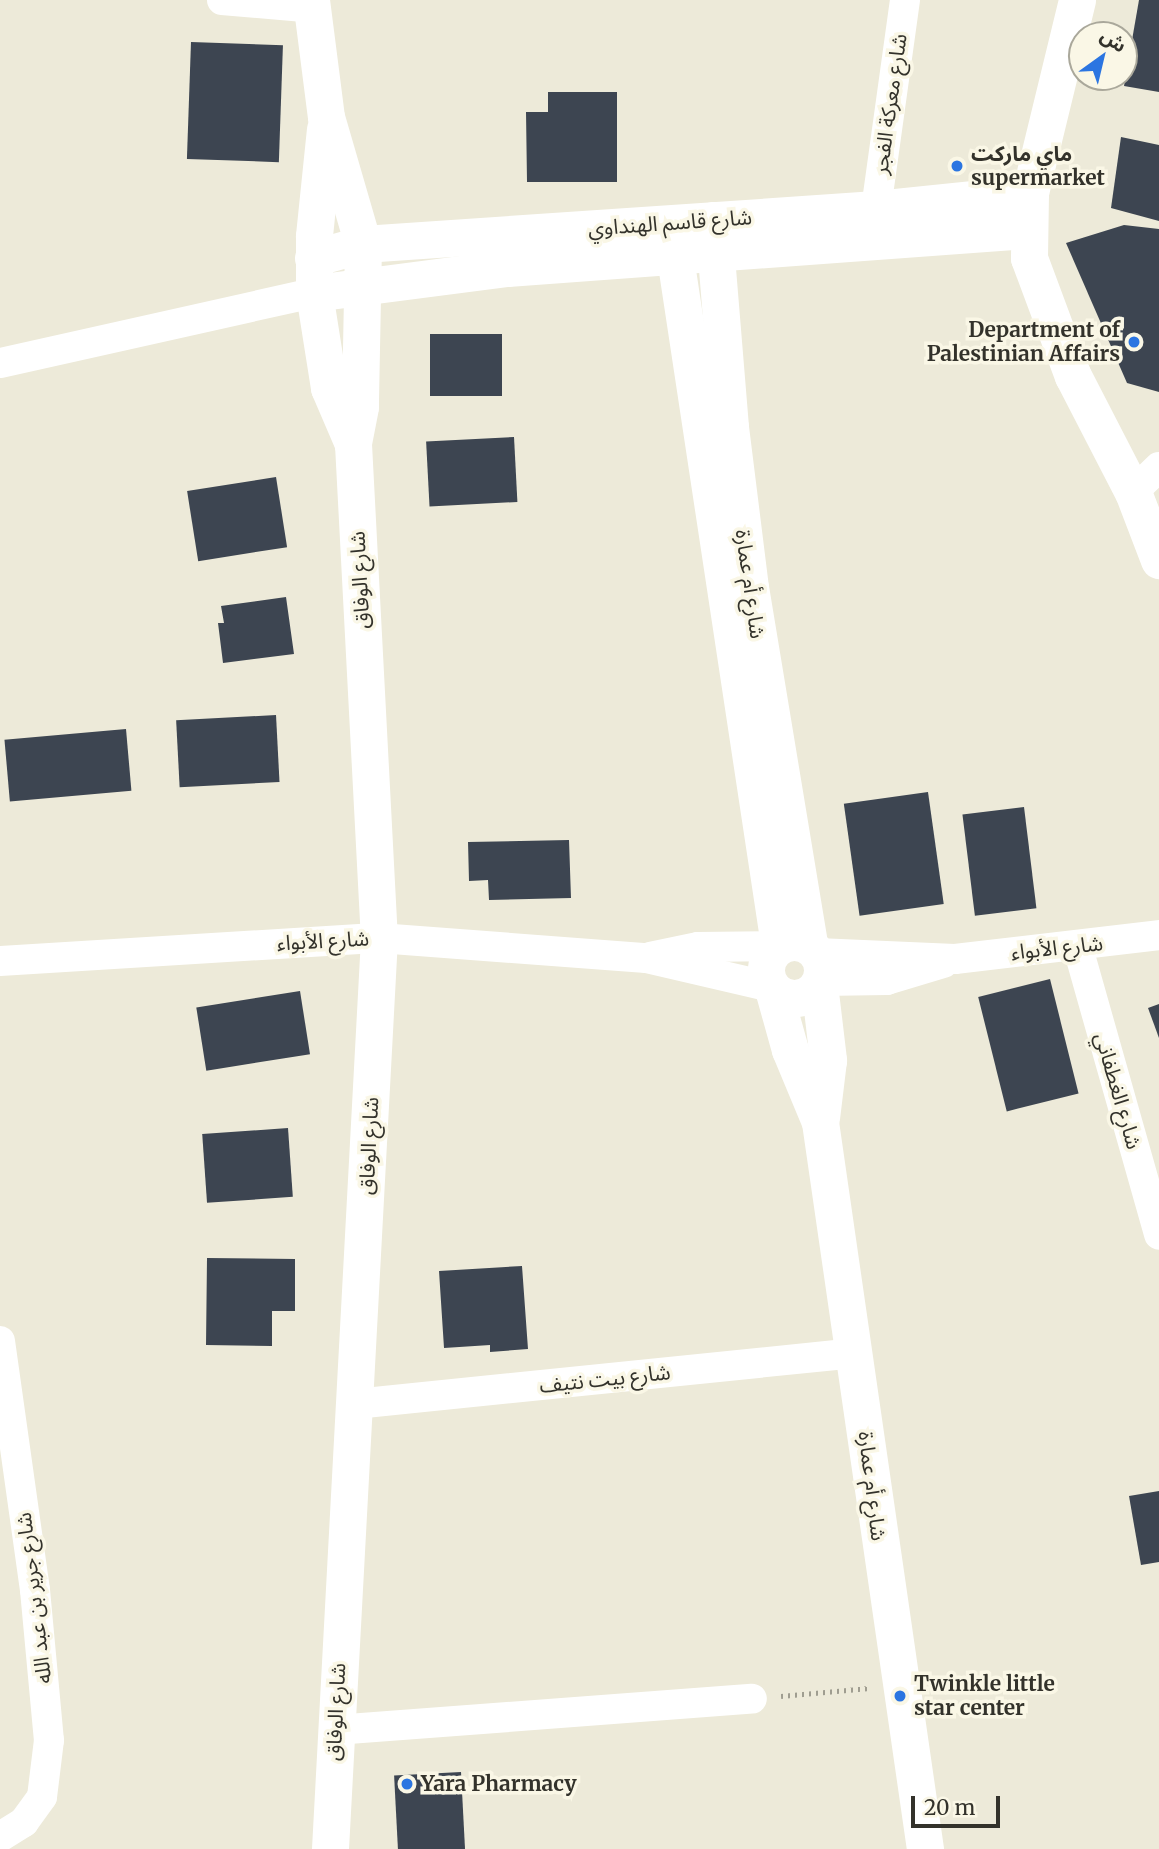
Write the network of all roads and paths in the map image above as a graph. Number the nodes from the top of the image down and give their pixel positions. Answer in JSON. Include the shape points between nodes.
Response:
{"nodes":[{"id":1,"x":222,"y":0,"type":"edge"},
{"id":2,"x":905,"y":0,"type":"edge"},
{"id":3,"x":1077,"y":0,"type":"edge"},
{"id":4,"x":312,"y":4,"type":"edge"},
{"id":5,"x":326,"y":117,"type":"junction"},
{"id":6,"x":1030,"y":193,"type":"junction"},
{"id":7,"x":876,"y":209,"type":"junction"},
{"id":8,"x":1027,"y":230,"type":"junction"},
{"id":9,"x":715,"y":237,"type":"junction"},
{"id":10,"x":671,"y":241,"type":"junction"},
{"id":11,"x":363,"y":244,"type":"junction"},
{"id":12,"x":313,"y":275,"type":"junction"},
{"id":13,"x":365,"y":285,"type":"junction"},
{"id":14,"x":0,"y":363,"type":"edge"},
{"id":15,"x":353,"y":444,"type":"junction"},
{"id":16,"x":1159,"y":467,"type":"edge"},
{"id":17,"x":1133,"y":492,"type":"junction"},
{"id":18,"x":1159,"y":560,"type":"edge"},
{"id":19,"x":737,"y":589,"type":"junction"},
{"id":20,"x":1159,"y":936,"type":"edge"},
{"id":21,"x":379,"y":938,"type":"junction"},
{"id":22,"x":1078,"y":948,"type":"junction"},
{"id":23,"x":646,"y":958,"type":"junction"},
{"id":24,"x":804,"y":959,"type":"junction"},
{"id":25,"x":0,"y":961,"type":"edge"},
{"id":26,"x":772,"y":988,"type":"junction"},
{"id":27,"x":820,"y":1122,"type":"junction"},
{"id":28,"x":1159,"y":1235,"type":"edge"},
{"id":29,"x":0,"y":1341,"type":"edge"},
{"id":30,"x":855,"y":1353,"type":"junction"},
{"id":31,"x":355,"y":1404,"type":"junction"},
{"id":32,"x":898,"y":1685,"type":"junction"},
{"id":33,"x":752,"y":1699,"type":"joint"},
{"id":34,"x":335,"y":1730,"type":"junction"},
{"id":35,"x":0,"y":1837,"type":"edge"},
{"id":36,"x":330,"y":1849,"type":"edge"},
{"id":37,"x":925,"y":1849,"type":"edge"}],
"edges":[{"from":1,"to":4,"type":"street"},
{"from":2,"to":7,"type":"street","name":"شارع معركة الفجر"},
{"from":3,"to":6,"type":"street"},
{"from":4,"to":5,"type":"street","name":"شارع الوفاق"},
{"from":5,"to":11,"type":"street","name":"شارع الوفاق"},
{"from":5,"to":12,"type":"street","name":"شارع الوفاق"},
{"from":6,"to":7,"type":"street","name":"شارع قاسم الهنداوي"},
{"from":6,"to":8,"type":"street"},
{"from":7,"to":9,"type":"street","name":"شارع قاسم الهنداوي"},
{"from":8,"to":9,"type":"street","name":"شارع قاسم الهنداوي"},
{"from":8,"to":17,"type":"street","via":[[1029,258],[1073,376]]},
{"from":9,"to":10,"type":"street","name":"شارع قاسم الهنداوي"},
{"from":9,"to":19,"type":"street","name":"شارع أم عمارة"},
{"from":10,"to":11,"type":"street","name":"شارع قاسم الهنداوي"},
{"from":10,"to":13,"type":"street","name":"شارع قاسم الهنداوي"},
{"from":10,"to":19,"type":"street","name":"شارع أم عمارة"},
{"from":11,"to":12,"type":"street","name":"شارع قاسم الهنداوي"},
{"from":11,"to":13,"type":"street","name":"شارع الوفاق"},
{"from":12,"to":13,"type":"street","name":"شارع قاسم الهنداوي"},
{"from":12,"to":14,"type":"street","via":[[255,304]]},
{"from":12,"to":15,"type":"street","name":"شارع الوفاق","via":[[330,388]]},
{"from":13,"to":15,"type":"street","name":"شارع الوفاق","via":[[360,407]]},
{"from":15,"to":21,"type":"street","name":"شارع الوفاق"},
{"from":16,"to":17,"type":"street"},
{"from":17,"to":18,"type":"street"},
{"from":19,"to":24,"type":"street","name":"شارع أم عمارة"},
{"from":20,"to":22,"type":"street","name":"شارع الأبواء"},
{"from":21,"to":23,"type":"street","name":"شارع الأبواء"},
{"from":21,"to":25,"type":"street","name":"شارع الأبواء"},
{"from":21,"to":31,"type":"street","name":"شارع الوفاق"},
{"from":22,"to":24,"type":"street","name":"شارع الأبواء","via":[[955,958],[887,980]]},
{"from":22,"to":28,"type":"street","name":"شارع الغطفاني"},
{"from":23,"to":24,"type":"street","name":"شارع الأبواء","via":[[698,947]]},
{"from":23,"to":26,"type":"street","name":"شارع الأبواء"},
{"from":24,"to":26,"type":"street","via":[[797,998]]},
{"from":24,"to":26,"type":"street","name":"شارع أم عمارة","via":[[768,958],[766,973]]},
{"from":24,"to":27,"type":"street","name":"شارع أم عمارة","via":[[828,1059]]},
{"from":26,"to":27,"type":"street","name":"شارع أم عمارة","via":[[790,1050]]},
{"from":27,"to":30,"type":"street","name":"شارع أم عمارة"},
{"from":29,"to":35,"type":"street","name":"شارع جرير بن عبد الله","via":[[35,1590],[49,1740],[42,1797],[24,1822]]},
{"from":30,"to":31,"type":"street","name":"شارع بيت نتيف"},
{"from":30,"to":32,"type":"street","name":"شارع أم عمارة"},
{"from":31,"to":34,"type":"street","name":"شارع الوفاق"},
{"from":32,"to":33,"type":"path"},
{"from":32,"to":37,"type":"street","name":"شارع أم عمارة"},
{"from":33,"to":34,"type":"street"},
{"from":34,"to":36,"type":"street","name":"شارع الوفاق"}]}
